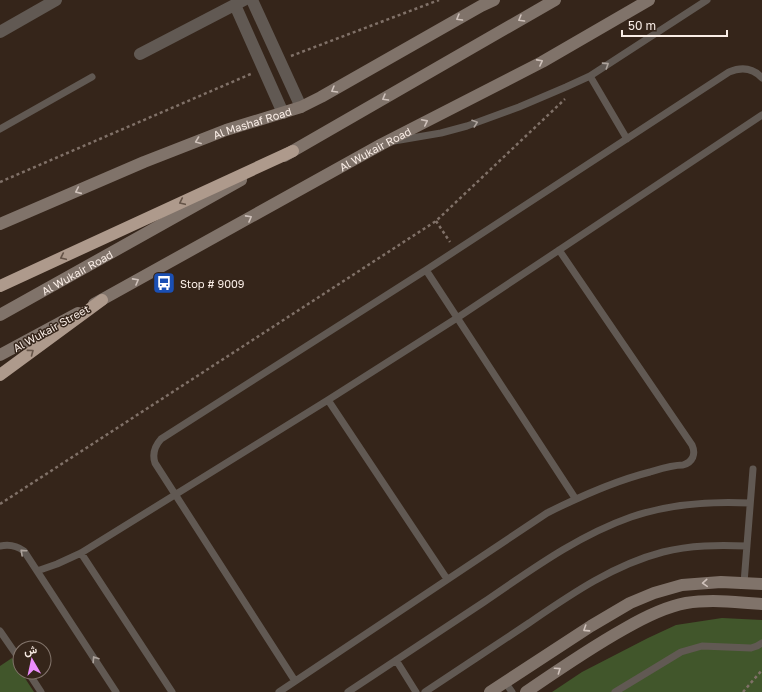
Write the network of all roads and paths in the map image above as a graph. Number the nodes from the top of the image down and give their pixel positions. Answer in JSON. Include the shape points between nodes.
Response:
{"nodes":[{"id":1,"x":56,"y":0,"type":"edge"},
{"id":2,"x":252,"y":0,"type":"edge"},
{"id":3,"x":439,"y":0,"type":"edge"},
{"id":4,"x":494,"y":0,"type":"edge"},
{"id":5,"x":555,"y":0,"type":"edge"},
{"id":6,"x":649,"y":0,"type":"edge"},
{"id":7,"x":706,"y":0,"type":"edge"},
{"id":8,"x":239,"y":3,"type":"edge"},
{"id":9,"x":0,"y":32,"type":"edge"},
{"id":10,"x":140,"y":54,"type":"dead end"},
{"id":11,"x":280,"y":61,"type":"junction"},
{"id":12,"x":263,"y":68,"type":"junction"},
{"id":13,"x":590,"y":76,"type":"junction"},
{"id":14,"x":92,"y":77,"type":"dead end"},
{"id":15,"x":762,"y":78,"type":"edge"},
{"id":16,"x":567,"y":97,"type":"dead end"},
{"id":17,"x":301,"y":107,"type":"junction"},
{"id":18,"x":282,"y":113,"type":"junction"},
{"id":19,"x":762,"y":115,"type":"edge"},
{"id":20,"x":0,"y":129,"type":"edge"},
{"id":21,"x":627,"y":139,"type":"junction"},
{"id":22,"x":382,"y":144,"type":"junction"},
{"id":23,"x":293,"y":151,"type":"junction"},
{"id":24,"x":0,"y":182,"type":"edge"},
{"id":25,"x":436,"y":221,"type":"junction"},
{"id":26,"x":0,"y":224,"type":"edge"},
{"id":27,"x":455,"y":250,"type":"junction"},
{"id":28,"x":559,"y":250,"type":"junction"},
{"id":29,"x":426,"y":270,"type":"junction"},
{"id":30,"x":0,"y":286,"type":"edge"},
{"id":31,"x":102,"y":300,"type":"junction"},
{"id":32,"x":0,"y":315,"type":"edge"},
{"id":33,"x":457,"y":318,"type":"junction"},
{"id":34,"x":0,"y":356,"type":"edge"},
{"id":35,"x":0,"y":375,"type":"edge"},
{"id":36,"x":328,"y":400,"type":"junction"},
{"id":37,"x":753,"y":469,"type":"dead end"},
{"id":38,"x":175,"y":495,"type":"junction"},
{"id":39,"x":575,"y":498,"type":"junction"},
{"id":40,"x":750,"y":503,"type":"junction"},
{"id":41,"x":0,"y":504,"type":"edge"},
{"id":42,"x":0,"y":546,"type":"edge"},
{"id":43,"x":747,"y":546,"type":"junction"},
{"id":44,"x":81,"y":553,"type":"junction"},
{"id":45,"x":37,"y":570,"type":"junction"},
{"id":46,"x":447,"y":579,"type":"junction"},
{"id":47,"x":744,"y":583,"type":"junction"},
{"id":48,"x":762,"y":584,"type":"edge"},
{"id":49,"x":762,"y":604,"type":"edge"},
{"id":50,"x":0,"y":631,"type":"edge"},
{"id":51,"x":762,"y":643,"type":"edge"},
{"id":52,"x":12,"y":648,"type":"edge"},
{"id":53,"x":396,"y":660,"type":"junction"},
{"id":54,"x":762,"y":670,"type":"edge"},
{"id":55,"x":33,"y":680,"type":"edge"},
{"id":56,"x":294,"y":682,"type":"junction"},
{"id":57,"x":509,"y":687,"type":"edge"},
{"id":58,"x":41,"y":692,"type":"edge"},
{"id":59,"x":116,"y":692,"type":"edge"},
{"id":60,"x":172,"y":692,"type":"edge"},
{"id":61,"x":279,"y":692,"type":"edge"},
{"id":62,"x":348,"y":692,"type":"edge"},
{"id":63,"x":416,"y":692,"type":"edge"},
{"id":64,"x":425,"y":692,"type":"edge"},
{"id":65,"x":490,"y":692,"type":"edge"},
{"id":66,"x":526,"y":692,"type":"edge"},
{"id":67,"x":615,"y":692,"type":"edge"},
{"id":68,"x":744,"y":692,"type":"edge"}],
"edges":[{"from":1,"to":9,"type":"street"},
{"from":2,"to":11,"type":"street"},
{"from":3,"to":11,"type":"path"},
{"from":4,"to":17,"type":"main road","name":"Al Mashaf Road","one_way":true},
{"from":5,"to":23,"type":"main road","name":"Al Wukair Road","one_way":true},
{"from":22,"to":6,"type":"main road","name":"Al Wukair Road","one_way":true,"via":[[542,62]]},
{"from":13,"to":7,"type":"lane","one_way":true},
{"from":8,"to":10,"type":"street"},
{"from":8,"to":12,"type":"street"},
{"from":11,"to":17,"type":"street"},
{"from":12,"to":18,"type":"street"},
{"from":12,"to":24,"type":"path"},
{"from":13,"to":21,"type":"lane"},
{"from":22,"to":13,"type":"lane","one_way":true,"via":[[467,126]]},
{"from":14,"to":20,"type":"lane"},
{"from":15,"to":21,"type":"lane","via":[[752,70],[735,70]]},
{"from":16,"to":25,"type":"path"},
{"from":17,"to":18,"type":"main road","name":"Al Mashaf Road"},
{"from":18,"to":26,"type":"main road","name":"Al Mashaf Road","one_way":true,"via":[[226,130],[144,162]]},
{"from":19,"to":28,"type":"lane"},
{"from":21,"to":27,"type":"lane"},
{"from":31,"to":22,"type":"main road","name":"Al Wukair Road","one_way":true},
{"from":23,"to":30,"type":"highway","one_way":true},
{"from":23,"to":32,"type":"main road","name":"Al Wukair Road"},
{"from":25,"to":27,"type":"path"},
{"from":25,"to":41,"type":"path"},
{"from":27,"to":29,"type":"lane"},
{"from":28,"to":33,"type":"lane"},
{"from":28,"to":39,"type":"lane","via":[[692,445],[694,454],[687,464],[636,475]]},
{"from":29,"to":33,"type":"lane"},
{"from":29,"to":38,"type":"lane","via":[[161,440],[155,448],[155,464]]},
{"from":31,"to":34,"type":"main road","name":"Al Wukair Street"},
{"from":35,"to":31,"type":"highway","one_way":true},
{"from":33,"to":36,"type":"lane"},
{"from":33,"to":39,"type":"lane"},
{"from":36,"to":38,"type":"lane"},
{"from":36,"to":46,"type":"lane"},
{"from":37,"to":40,"type":"lane"},
{"from":38,"to":44,"type":"lane"},
{"from":38,"to":56,"type":"lane"},
{"from":39,"to":46,"type":"lane","via":[[547,513]]},
{"from":40,"to":43,"type":"lane"},
{"from":40,"to":53,"type":"lane","via":[[714,502],[674,506],[631,517],[608,527],[561,551]]},
{"from":45,"to":42,"type":"lane","one_way":true,"via":[[19,548]]},
{"from":43,"to":47,"type":"lane"},
{"from":43,"to":64,"type":"lane","via":[[709,545],[676,549],[622,568],[563,600]]},
{"from":44,"to":45,"type":"lane"},
{"from":44,"to":60,"type":"lane"},
{"from":59,"to":45,"type":"lane","one_way":true},
{"from":46,"to":56,"type":"lane"},
{"from":47,"to":48,"type":"main road"},
{"from":47,"to":57,"type":"main road","one_way":true,"via":[[682,585],[654,592],[591,626]]},
{"from":66,"to":49,"type":"main road","one_way":true,"via":[[599,643],[662,610],[686,603],[722,601]]},
{"from":50,"to":52,"type":"lane"},
{"from":51,"to":67,"type":"lane","via":[[751,648],[702,646],[681,652]]},
{"from":53,"to":62,"type":"lane"},
{"from":53,"to":63,"type":"lane"},
{"from":54,"to":68,"type":"path"},
{"from":55,"to":58,"type":"lane"},
{"from":56,"to":61,"type":"lane"},
{"from":57,"to":65,"type":"main road"}]}
